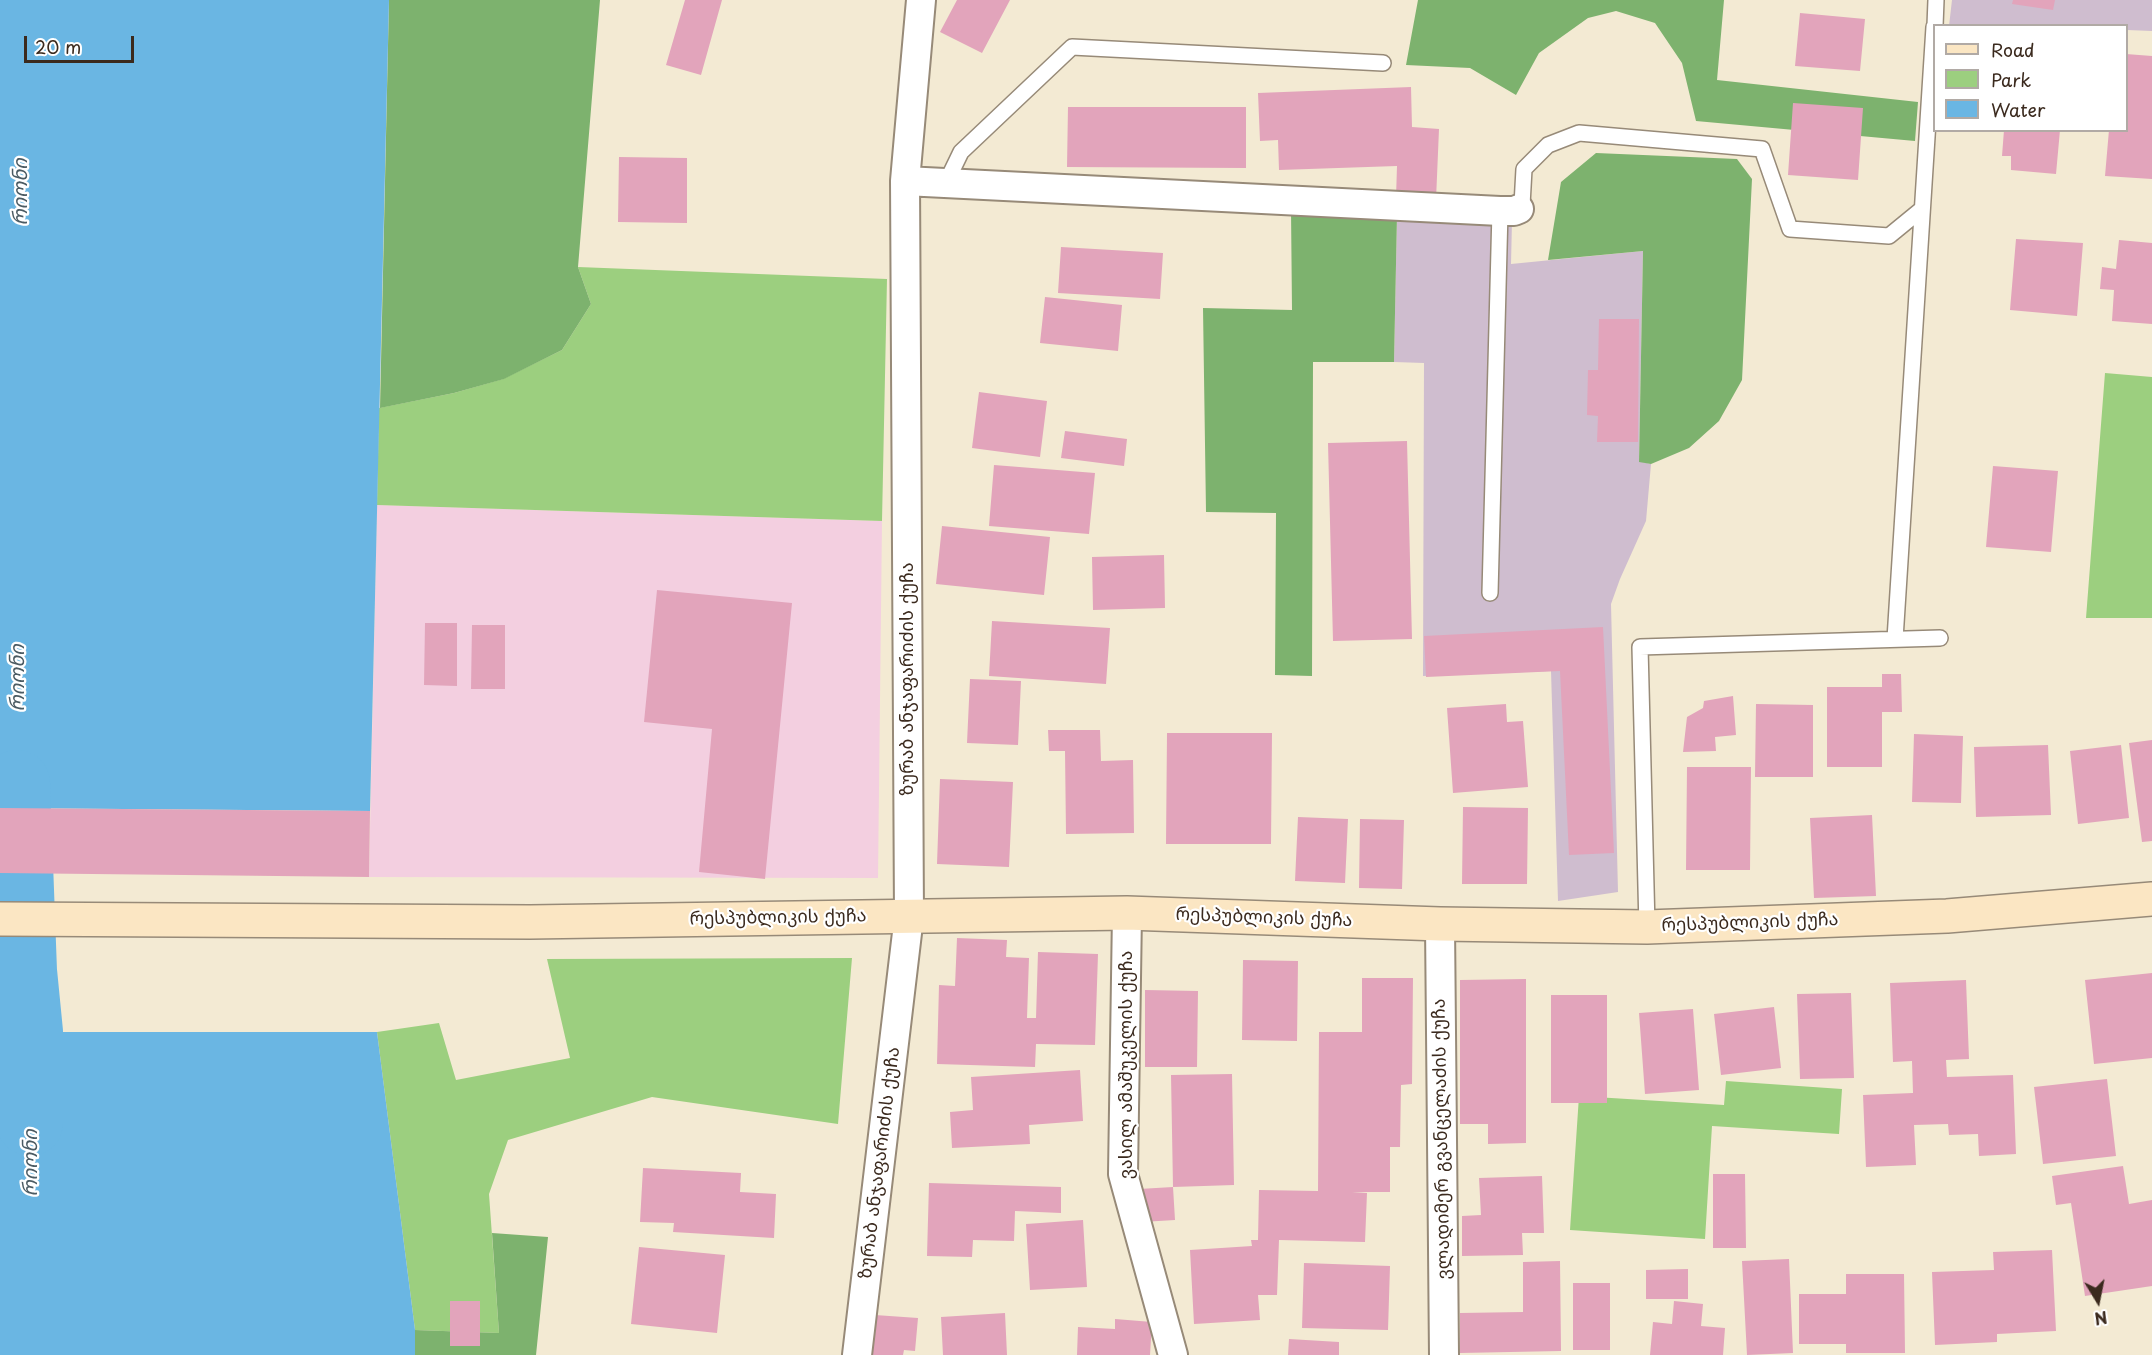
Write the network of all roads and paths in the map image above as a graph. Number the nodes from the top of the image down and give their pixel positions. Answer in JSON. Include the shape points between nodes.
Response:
{"nodes":[{"id":1,"x":921,"y":0,"type":"edge"},
{"id":2,"x":1936,"y":0,"type":"edge"},
{"id":3,"x":1935,"y":24,"type":"edge"},
{"id":4,"x":1933,"y":54,"type":"edge"},
{"id":5,"x":1383,"y":63,"type":"dead end"},
{"id":6,"x":905,"y":181,"type":"junction"},
{"id":7,"x":946,"y":183,"type":"junction"},
{"id":8,"x":1922,"y":209,"type":"junction"},
{"id":9,"x":1510,"y":210,"type":"junction"},
{"id":10,"x":1490,"y":593,"type":"dead end"},
{"id":11,"x":1940,"y":638,"type":"dead end"},
{"id":12,"x":1895,"y":639,"type":"junction"},
{"id":13,"x":2152,"y":899,"type":"edge"},
{"id":14,"x":1127,"y":913,"type":"junction"},
{"id":15,"x":909,"y":916,"type":"junction"},
{"id":16,"x":0,"y":919,"type":"edge"},
{"id":17,"x":1440,"y":924,"type":"junction"},
{"id":18,"x":1647,"y":927,"type":"junction"},
{"id":19,"x":857,"y":1355,"type":"edge"},
{"id":20,"x":1173,"y":1355,"type":"edge"},
{"id":21,"x":1444,"y":1355,"type":"edge"}],
"edges":[{"from":1,"to":6,"type":"street","name":"ზურაბ ანჯაფარიძის ქუჩა"},
{"from":2,"to":3,"type":"lane"},
{"from":4,"to":8,"type":"lane"},
{"from":5,"to":7,"type":"lane","via":[[1072,48],[961,152]]},
{"from":6,"to":7,"type":"street"},
{"from":6,"to":15,"type":"street","name":"ზურაბ ანჯაფარიძის ქუჩა"},
{"from":7,"to":9,"type":"street"},
{"from":8,"to":9,"type":"lane","via":[[1889,236],[1790,229],[1762,149],[1579,133],[1548,146],[1524,169],[1522,205]]},
{"from":8,"to":12,"type":"lane"},
{"from":9,"to":10,"type":"lane"},
{"from":11,"to":12,"type":"lane"},
{"from":12,"to":18,"type":"lane","via":[[1640,647]]},
{"from":13,"to":18,"type":"street","name":"რესპუბლიკის ქუჩა","via":[[1947,916]]},
{"from":14,"to":15,"type":"street","name":"რესპუბლიკის ქუჩა"},
{"from":14,"to":17,"type":"street","name":"რესპუბლიკის ქუჩა"},
{"from":14,"to":20,"type":"street","name":"ვასილ ამაშუკელის ქუჩა","via":[[1123,1174]]},
{"from":15,"to":16,"type":"street","name":"რესპუბლიკის ქუჩა","via":[[530,922]]},
{"from":15,"to":19,"type":"street","name":"ზურაბ ანჯაფარიძის ქუჩა"},
{"from":17,"to":18,"type":"street","name":"რესპუბლიკის ქუჩა"},
{"from":17,"to":21,"type":"street","name":"ვლადიმერ გვანცელაძის ქუჩა"}]}
